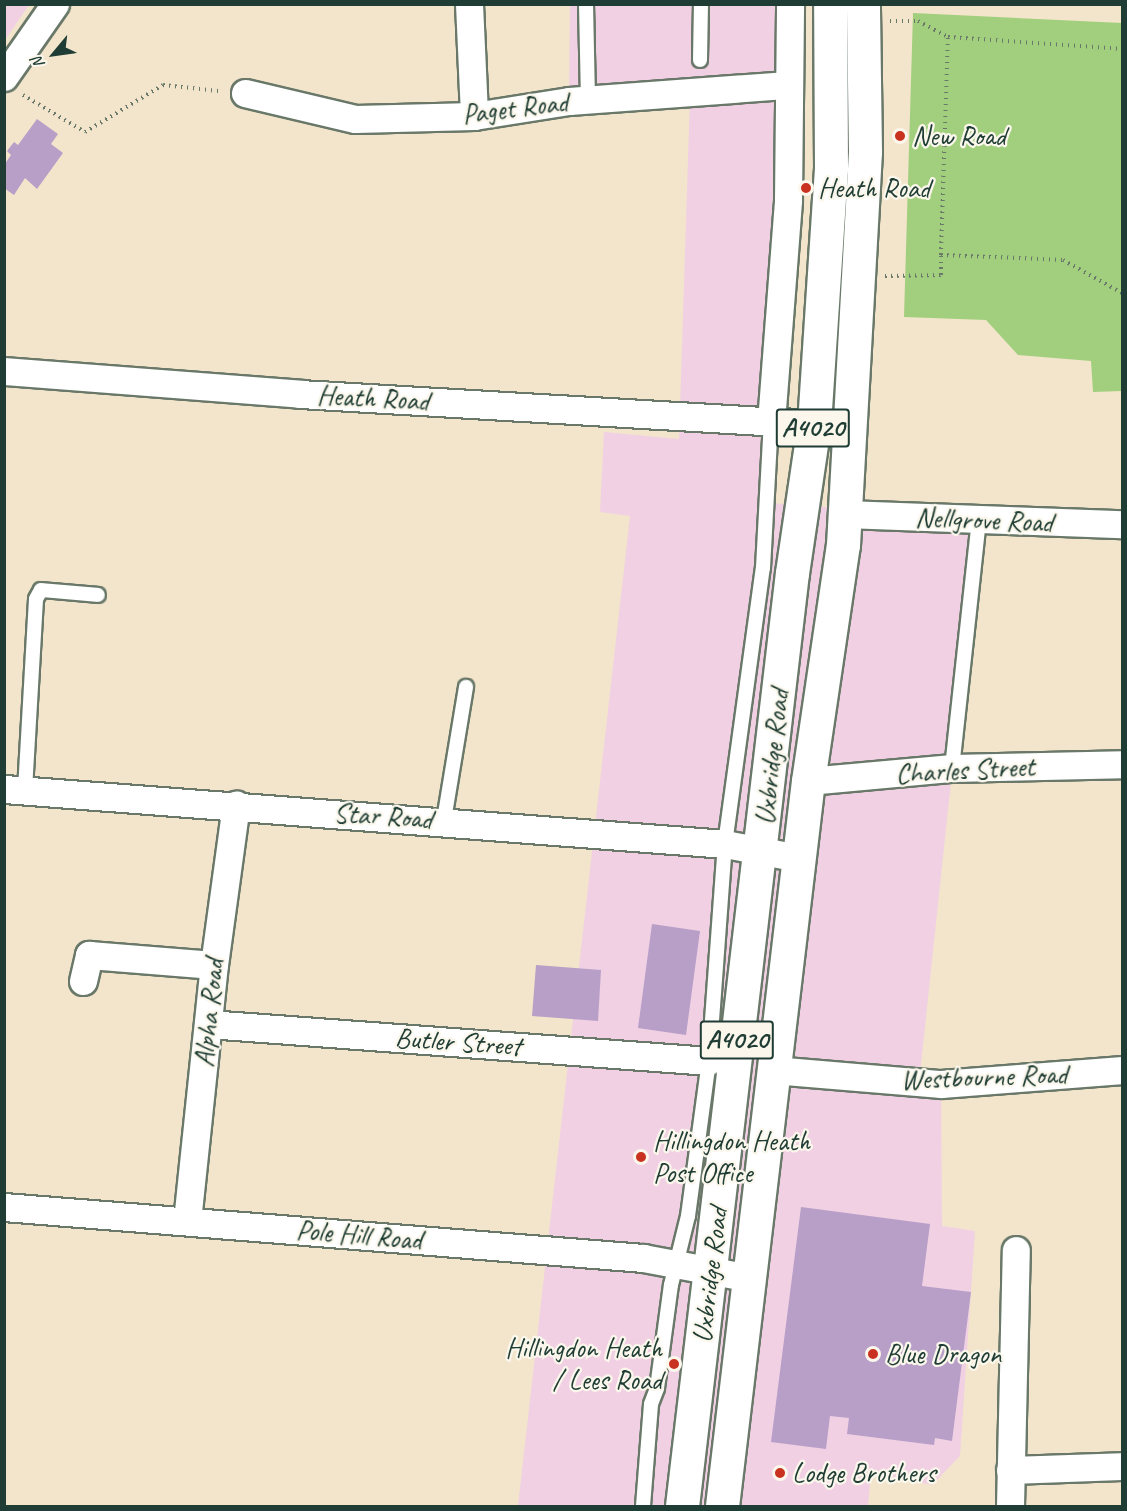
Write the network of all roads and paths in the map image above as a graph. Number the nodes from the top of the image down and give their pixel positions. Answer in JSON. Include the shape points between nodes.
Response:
{"nodes":[{"id":1,"x":54,"y":4,"type":"edge"},
{"id":2,"x":469,"y":4,"type":"edge"},
{"id":3,"x":586,"y":4,"type":"edge"},
{"id":4,"x":701,"y":4,"type":"edge"},
{"id":5,"x":790,"y":4,"type":"edge"},
{"id":6,"x":830,"y":4,"type":"edge"},
{"id":7,"x":862,"y":13,"type":"edge"},
{"id":8,"x":948,"y":37,"type":"junction"},
{"id":9,"x":1122,"y":48,"type":"edge"},
{"id":10,"x":700,"y":60,"type":"dead end"},
{"id":11,"x":10,"y":84,"type":"edge"},
{"id":12,"x":788,"y":85,"type":"junction"},
{"id":13,"x":245,"y":93,"type":"joint"},
{"id":14,"x":588,"y":99,"type":"junction"},
{"id":15,"x":474,"y":116,"type":"junction"},
{"id":16,"x":941,"y":255,"type":"junction"},
{"id":17,"x":860,"y":277,"type":"junction"},
{"id":18,"x":1122,"y":294,"type":"edge"},
{"id":19,"x":4,"y":371,"type":"edge"},
{"id":20,"x":771,"y":422,"type":"junction"},
{"id":21,"x":814,"y":424,"type":"junction"},
{"id":22,"x":845,"y":514,"type":"junction"},
{"id":23,"x":979,"y":518,"type":"junction"},
{"id":24,"x":1122,"y":524,"type":"edge"},
{"id":25,"x":98,"y":595,"type":"dead end"},
{"id":26,"x":466,"y":687,"type":"dead end"},
{"id":27,"x":1122,"y":764,"type":"edge"},
{"id":28,"x":952,"y":768,"type":"junction"},
{"id":29,"x":808,"y":781,"type":"junction"},
{"id":30,"x":15,"y":790,"type":"edge"},
{"id":31,"x":236,"y":804,"type":"junction"},
{"id":32,"x":444,"y":820,"type":"junction"},
{"id":33,"x":725,"y":844,"type":"junction"},
{"id":34,"x":761,"y":849,"type":"junction"},
{"id":35,"x":799,"y":858,"type":"junction"},
{"id":36,"x":214,"y":965,"type":"junction"},
{"id":37,"x":83,"y":981,"type":"dead end"},
{"id":38,"x":208,"y":1024,"type":"junction"},
{"id":39,"x":709,"y":1061,"type":"junction"},
{"id":40,"x":773,"y":1070,"type":"junction"},
{"id":41,"x":1122,"y":1070,"type":"edge"},
{"id":42,"x":4,"y":1207,"type":"edge"},
{"id":43,"x":187,"y":1221,"type":"junction"},
{"id":44,"x":1016,"y":1250,"type":"dead end"},
{"id":45,"x":676,"y":1265,"type":"junction"},
{"id":46,"x":712,"y":1272,"type":"junction"},
{"id":47,"x":750,"y":1278,"type":"junction"},
{"id":48,"x":1122,"y":1466,"type":"edge"},
{"id":49,"x":1010,"y":1470,"type":"junction"},
{"id":50,"x":643,"y":1506,"type":"edge"},
{"id":51,"x":682,"y":1506,"type":"edge"},
{"id":52,"x":722,"y":1506,"type":"edge"},
{"id":53,"x":1010,"y":1506,"type":"edge"}],
"edges":[{"from":1,"to":11,"type":"street"},
{"from":2,"to":15,"type":"street"},
{"from":3,"to":14,"type":"lane"},
{"from":4,"to":10,"type":"lane"},
{"from":5,"to":12,"type":"street"},
{"from":6,"to":21,"type":"main road","name":"Uxbridge Road","number":"A4020","via":[[831,168]]},
{"from":7,"to":8,"type":"path","via":[[918,21]]},
{"from":7,"to":17,"type":"main road","name":"Uxbridge Road","number":"A4020","via":[[865,152]]},
{"from":8,"to":9,"type":"path"},
{"from":8,"to":16,"type":"path"},
{"from":11,"to":13,"type":"path","via":[[85,132],[163,85]]},
{"from":12,"to":14,"type":"street","name":"Paget Road"},
{"from":12,"to":20,"type":"street","via":[[788,200]]},
{"from":13,"to":15,"type":"street","name":"Paget Road","via":[[355,119]]},
{"from":14,"to":15,"type":"street","name":"Paget Road"},
{"from":16,"to":17,"type":"path","via":[[941,275]]},
{"from":16,"to":18,"type":"path","via":[[1063,260]]},
{"from":17,"to":22,"type":"main road","name":"Uxbridge Road","number":"A4020"},
{"from":19,"to":20,"type":"street","name":"Heath Road","via":[[300,394]]},
{"from":20,"to":21,"type":"street","name":"Heath Road"},
{"from":20,"to":33,"type":"lane","via":[[764,568]]},
{"from":21,"to":34,"type":"main road","name":"Uxbridge Road","number":"A4020","via":[[792,573]]},
{"from":22,"to":23,"type":"street","name":"Nellgrove Road"},
{"from":22,"to":29,"type":"main road","name":"Uxbridge Road","number":"A4020"},
{"from":23,"to":24,"type":"street","name":"Nellgrove Road"},
{"from":23,"to":28,"type":"lane"},
{"from":25,"to":30,"type":"lane","via":[[41,590],[36,599]]},
{"from":26,"to":32,"type":"lane"},
{"from":27,"to":28,"type":"street","name":"Charles Street"},
{"from":28,"to":29,"type":"street","name":"Charles Street"},
{"from":29,"to":35,"type":"main road","name":"Uxbridge Road","number":"A4020"},
{"from":30,"to":31,"type":"street","name":"Star Road"},
{"from":31,"to":32,"type":"street","name":"Star Road"},
{"from":31,"to":36,"type":"street","name":"Alpha Road"},
{"from":32,"to":33,"type":"street","name":"Star Road"},
{"from":33,"to":34,"type":"street","name":"Star Road"},
{"from":33,"to":39,"type":"lane"},
{"from":34,"to":35,"type":"street","name":"Star Road"},
{"from":34,"to":46,"type":"main road","name":"Uxbridge Road","number":"A4020","via":[[725,1129]]},
{"from":35,"to":40,"type":"main road","name":"Uxbridge Road","number":"A4020"},
{"from":36,"to":37,"type":"street","via":[[88,955]]},
{"from":36,"to":38,"type":"street","name":"Alpha Road"},
{"from":38,"to":39,"type":"street","name":"Butler Street"},
{"from":38,"to":43,"type":"street","name":"Alpha Road"},
{"from":39,"to":45,"type":"lane","via":[[688,1216]]},
{"from":40,"to":41,"type":"street","name":"Westbourne Road","via":[[941,1084]]},
{"from":40,"to":47,"type":"main road","name":"Uxbridge Road","number":"A4020"},
{"from":42,"to":43,"type":"street","name":"Pole Hill Road"},
{"from":43,"to":45,"type":"street","name":"Pole Hill Road","via":[[631,1257]]},
{"from":44,"to":49,"type":"street"},
{"from":45,"to":46,"type":"street","name":"Pole Hill Road"},
{"from":45,"to":50,"type":"lane","via":[[651,1404]]},
{"from":46,"to":47,"type":"street","name":"Pole Hill Road"},
{"from":46,"to":51,"type":"main road","name":"Uxbridge Road","number":"A4020"},
{"from":47,"to":52,"type":"main road","name":"Uxbridge Road","number":"A4020"},
{"from":48,"to":49,"type":"street"},
{"from":49,"to":53,"type":"street"}]}
